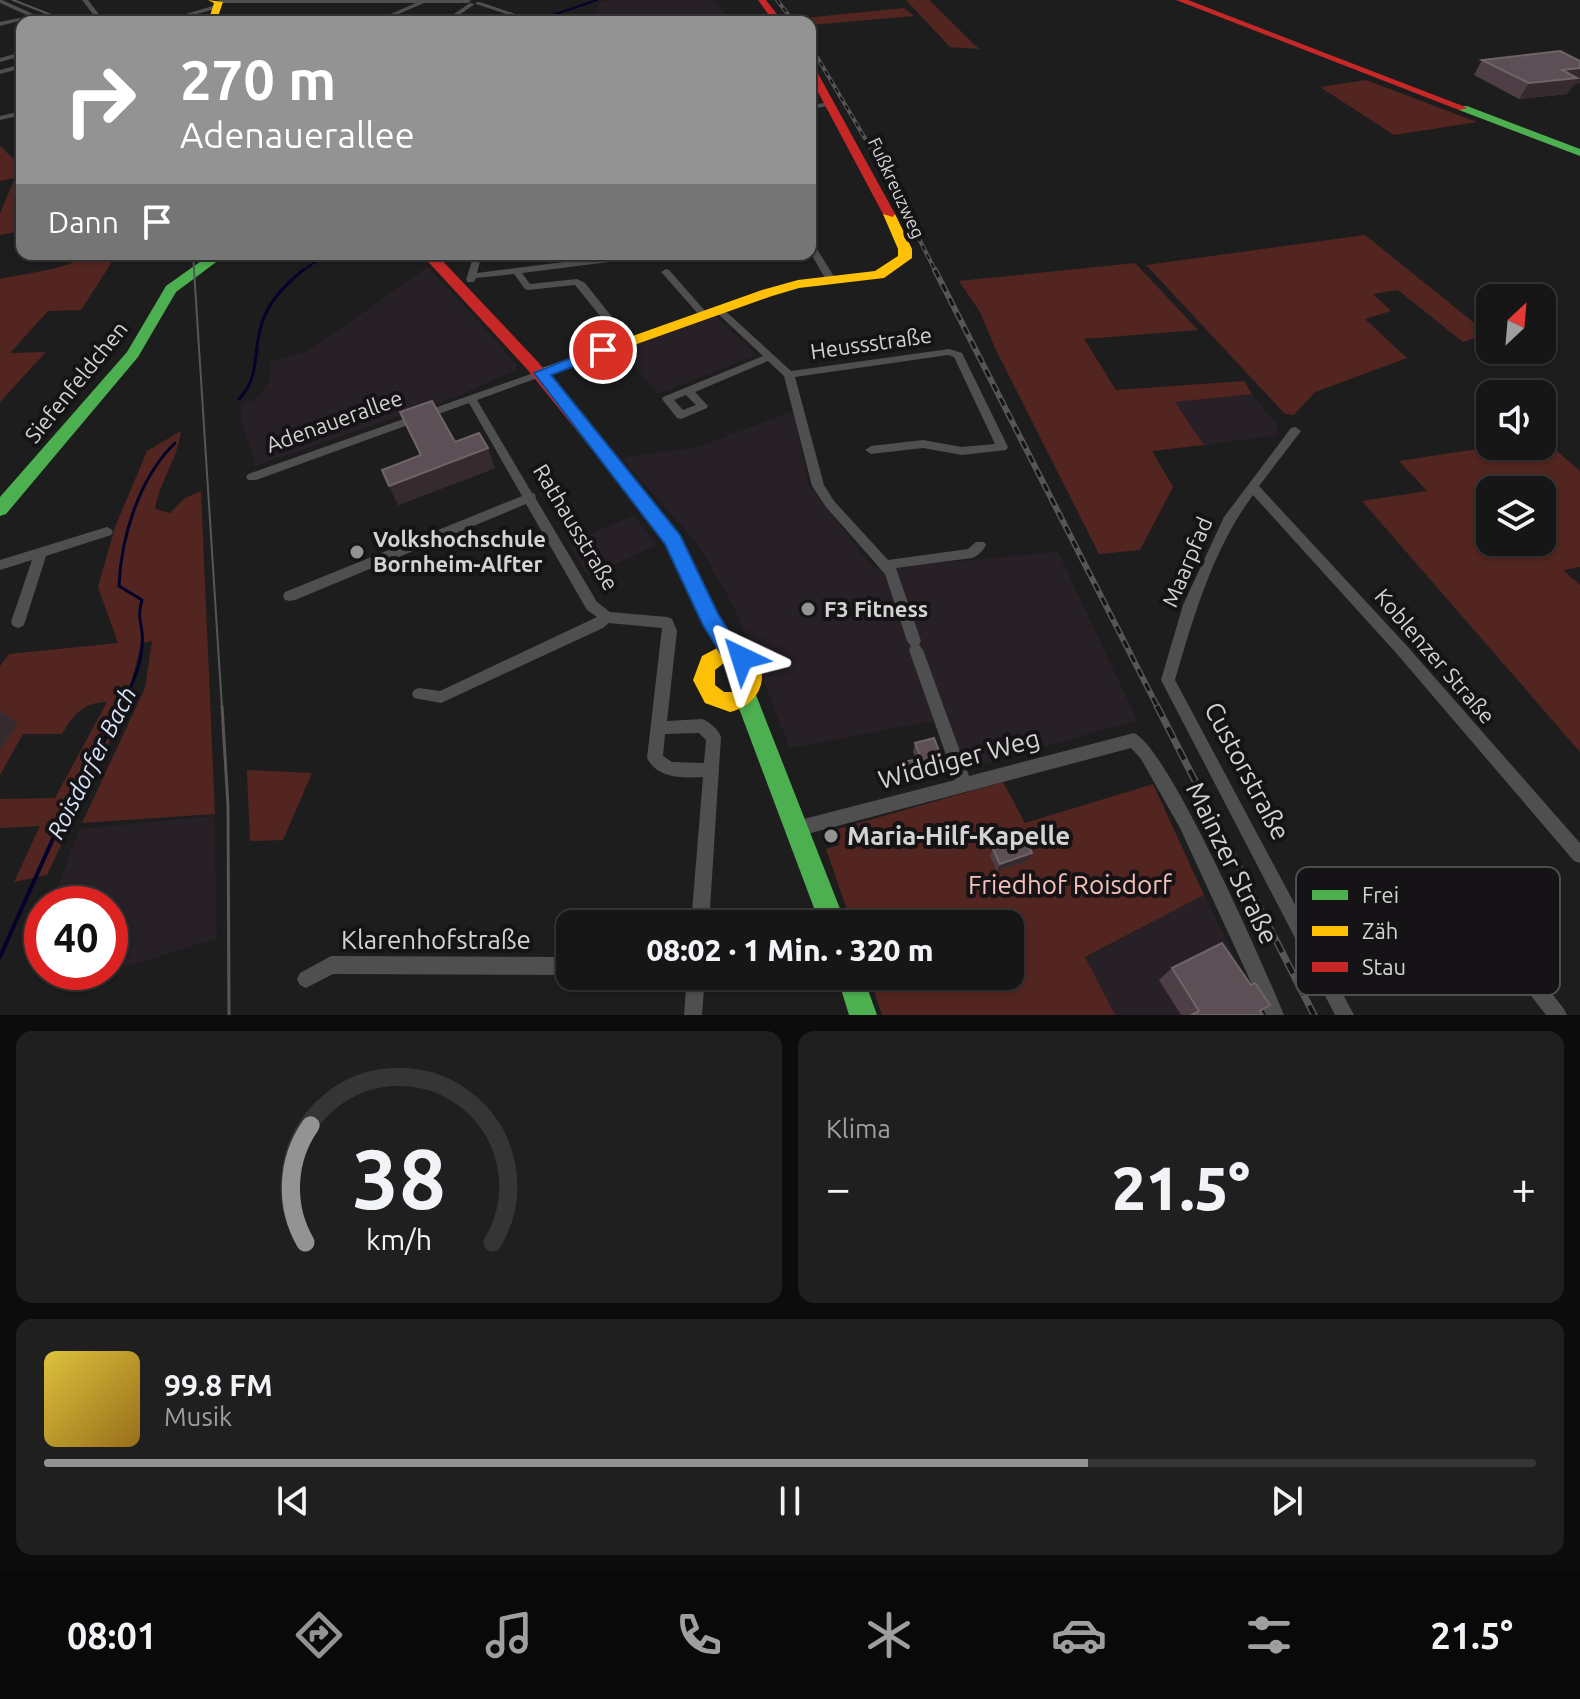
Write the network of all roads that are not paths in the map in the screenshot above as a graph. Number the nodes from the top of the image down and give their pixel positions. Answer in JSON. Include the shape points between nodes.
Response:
{"nodes":[{"id":1,"x":85,"y":0,"type":"edge"},
{"id":2,"x":762,"y":0,"type":"edge"},
{"id":3,"x":1180,"y":0,"type":"edge"},
{"id":4,"x":428,"y":1,"type":"edge"},
{"id":5,"x":474,"y":2,"type":"edge"},
{"id":6,"x":2,"y":4,"type":"edge"},
{"id":7,"x":215,"y":8,"type":"edge"},
{"id":8,"x":35,"y":16,"type":"edge"},
{"id":9,"x":97,"y":16,"type":"edge"},
{"id":10,"x":185,"y":16,"type":"edge"},
{"id":11,"x":390,"y":16,"type":"edge"},
{"id":12,"x":454,"y":16,"type":"edge"},
{"id":13,"x":518,"y":16,"type":"edge"},
{"id":14,"x":774,"y":16,"type":"edge"},
{"id":15,"x":816,"y":78,"type":"edge"},
{"id":16,"x":832,"y":104,"type":"junction"},
{"id":17,"x":816,"y":106,"type":"edge"},
{"id":18,"x":1580,"y":153,"type":"edge"},
{"id":19,"x":816,"y":254,"type":"edge"},
{"id":20,"x":212,"y":260,"type":"edge"},
{"id":21,"x":437,"y":260,"type":"edge"},
{"id":22,"x":476,"y":260,"type":"edge"},
{"id":23,"x":605,"y":260,"type":"edge"},
{"id":24,"x":517,"y":272,"type":"junction"},
{"id":25,"x":666,"y":272,"type":"dead end"},
{"id":26,"x":831,"y":280,"type":"junction"},
{"id":27,"x":469,"y":282,"type":"junction"},
{"id":28,"x":711,"y":312,"type":"junction"},
{"id":29,"x":626,"y":341,"type":"junction"},
{"id":30,"x":769,"y":357,"type":"junction"},
{"id":31,"x":542,"y":373,"type":"junction"},
{"id":32,"x":789,"y":375,"type":"junction"},
{"id":33,"x":688,"y":391,"type":"dead end"},
{"id":34,"x":471,"y":398,"type":"junction"},
{"id":35,"x":1295,"y":431,"type":"dead end"},
{"id":36,"x":871,"y":450,"type":"dead end"},
{"id":37,"x":252,"y":477,"type":"dead end"},
{"id":38,"x":1254,"y":488,"type":"junction"},
{"id":39,"x":531,"y":497,"type":"junction"},
{"id":40,"x":0,"y":509,"type":"edge"},
{"id":41,"x":107,"y":532,"type":"dead end"},
{"id":42,"x":980,"y":545,"type":"dead end"},
{"id":43,"x":40,"y":554,"type":"junction"},
{"id":44,"x":0,"y":565,"type":"edge"},
{"id":45,"x":885,"y":565,"type":"junction"},
{"id":46,"x":290,"y":596,"type":"dead end"},
{"id":47,"x":607,"y":617,"type":"junction"},
{"id":48,"x":710,"y":619,"type":"junction"},
{"id":49,"x":18,"y":622,"type":"dead end"},
{"id":50,"x":733,"y":656,"type":"junction"},
{"id":51,"x":711,"y":661,"type":"junction"},
{"id":52,"x":1168,"y":680,"type":"joint"},
{"id":53,"x":419,"y":694,"type":"dead end"},
{"id":54,"x":738,"y":698,"type":"junction"},
{"id":55,"x":659,"y":728,"type":"junction"},
{"id":56,"x":1134,"y":740,"type":"joint"},
{"id":57,"x":710,"y":770,"type":"junction"},
{"id":58,"x":963,"y":782,"type":"junction"},
{"id":59,"x":796,"y":829,"type":"junction"},
{"id":60,"x":1580,"y":855,"type":"edge"},
{"id":61,"x":701,"y":910,"type":"edge"},
{"id":62,"x":828,"y":910,"type":"edge"},
{"id":63,"x":1296,"y":922,"type":"edge"},
{"id":64,"x":556,"y":966,"type":"edge"},
{"id":65,"x":306,"y":979,"type":"dead end"},
{"id":66,"x":695,"y":990,"type":"edge"},
{"id":67,"x":855,"y":990,"type":"edge"},
{"id":68,"x":1334,"y":995,"type":"edge"},
{"id":69,"x":1542,"y":995,"type":"edge"},
{"id":70,"x":693,"y":1015,"type":"edge"},
{"id":71,"x":863,"y":1015,"type":"edge"},
{"id":72,"x":1275,"y":1015,"type":"edge"},
{"id":73,"x":1345,"y":1015,"type":"edge"},
{"id":74,"x":1558,"y":1015,"type":"edge"}],
"edges":[{"from":1,"to":9,"type":"street"},
{"from":2,"to":14,"type":"street"},
{"from":3,"to":18,"type":"street"},
{"from":4,"to":5,"type":"street"},
{"from":4,"to":7,"type":"street"},
{"from":4,"to":11,"type":"street"},
{"from":5,"to":12,"type":"street"},
{"from":5,"to":13,"type":"street"},
{"from":6,"to":8,"type":"street"},
{"from":7,"to":10,"type":"street"},
{"from":15,"to":16,"type":"street","name":"Fußkreuzweg"},
{"from":16,"to":17,"type":"street"},
{"from":16,"to":26,"type":"street","name":"Fußkreuzweg","via":[[872,178],[905,258],[879,275]]},
{"from":19,"to":26,"type":"street"},
{"from":20,"to":40,"type":"street","name":"Siefenfeldchen","via":[[171,289],[133,354]]},
{"from":21,"to":27,"type":"street"},
{"from":22,"to":27,"type":"street"},
{"from":23,"to":24,"type":"street"},
{"from":24,"to":27,"type":"street"},
{"from":24,"to":29,"type":"street","via":[[528,287],[582,285]]},
{"from":25,"to":28,"type":"street"},
{"from":26,"to":28,"type":"street","name":"Adenauerallee","via":[[798,284]]},
{"from":27,"to":31,"type":"street"},
{"from":28,"to":29,"type":"street","name":"Adenauerallee"},
{"from":28,"to":30,"type":"street"},
{"from":29,"to":31,"type":"street","name":"Adenauerallee"},
{"from":30,"to":32,"type":"street"},
{"from":30,"to":33,"type":"street"},
{"from":31,"to":34,"type":"street","name":"Adenauerallee"},
{"from":31,"to":48,"type":"street","via":[[673,540]]},
{"from":32,"to":36,"type":"street","name":"Heussstraße","via":[[949,352],[958,355],[1002,447],[962,451],[923,444]]},
{"from":32,"to":45,"type":"street","via":[[818,486]]},
{"from":34,"to":37,"type":"street","name":"Adenauerallee"},
{"from":34,"to":39,"type":"street","name":"Rathausstraße"},
{"from":35,"to":38,"type":"street","name":"Maarpfad"},
{"from":38,"to":52,"type":"street","name":"Maarpfad","via":[[1230,517],[1190,605]]},
{"from":38,"to":60,"type":"street","name":"Koblenzer Straße"},
{"from":39,"to":46,"type":"street"},
{"from":39,"to":47,"type":"street","name":"Rathausstraße","via":[[592,606]]},
{"from":41,"to":43,"type":"street"},
{"from":42,"to":45,"type":"street","via":[[972,553]]},
{"from":43,"to":44,"type":"street"},
{"from":43,"to":49,"type":"street"},
{"from":45,"to":58,"type":"street","via":[[899,591]]},
{"from":47,"to":53,"type":"street","via":[[441,697]]},
{"from":47,"to":55,"type":"street","name":"Rathausstraße","via":[[667,623]]},
{"from":48,"to":50,"type":"street"},
{"from":48,"to":51,"type":"street"},
{"from":50,"to":51,"type":"street"},
{"from":50,"to":54,"type":"street","via":[[753,671],[753,685]]},
{"from":51,"to":54,"type":"street","via":[[701,678],[703,687],[719,700]]},
{"from":52,"to":63,"type":"street","name":"Custorstraße"},
{"from":54,"to":59,"type":"street"},
{"from":55,"to":57,"type":"street","name":"Rathausstraße","via":[[658,763],[667,769]]},
{"from":55,"to":57,"type":"street","via":[[702,726],[714,737]]},
{"from":56,"to":58,"type":"street","name":"Widdiger Weg"},
{"from":56,"to":72,"type":"street","name":"Mainzer Straße","via":[[1141,743],[1173,800]]},
{"from":57,"to":61,"type":"street"},
{"from":58,"to":59,"type":"street","name":"Widdiger Weg"},
{"from":59,"to":62,"type":"street"},
{"from":64,"to":65,"type":"street","name":"Klarenhofstraße","via":[[331,965]]},
{"from":66,"to":70,"type":"street"},
{"from":67,"to":71,"type":"street"},
{"from":68,"to":73,"type":"street","name":"Custorstraße"},
{"from":69,"to":74,"type":"street"}]}
